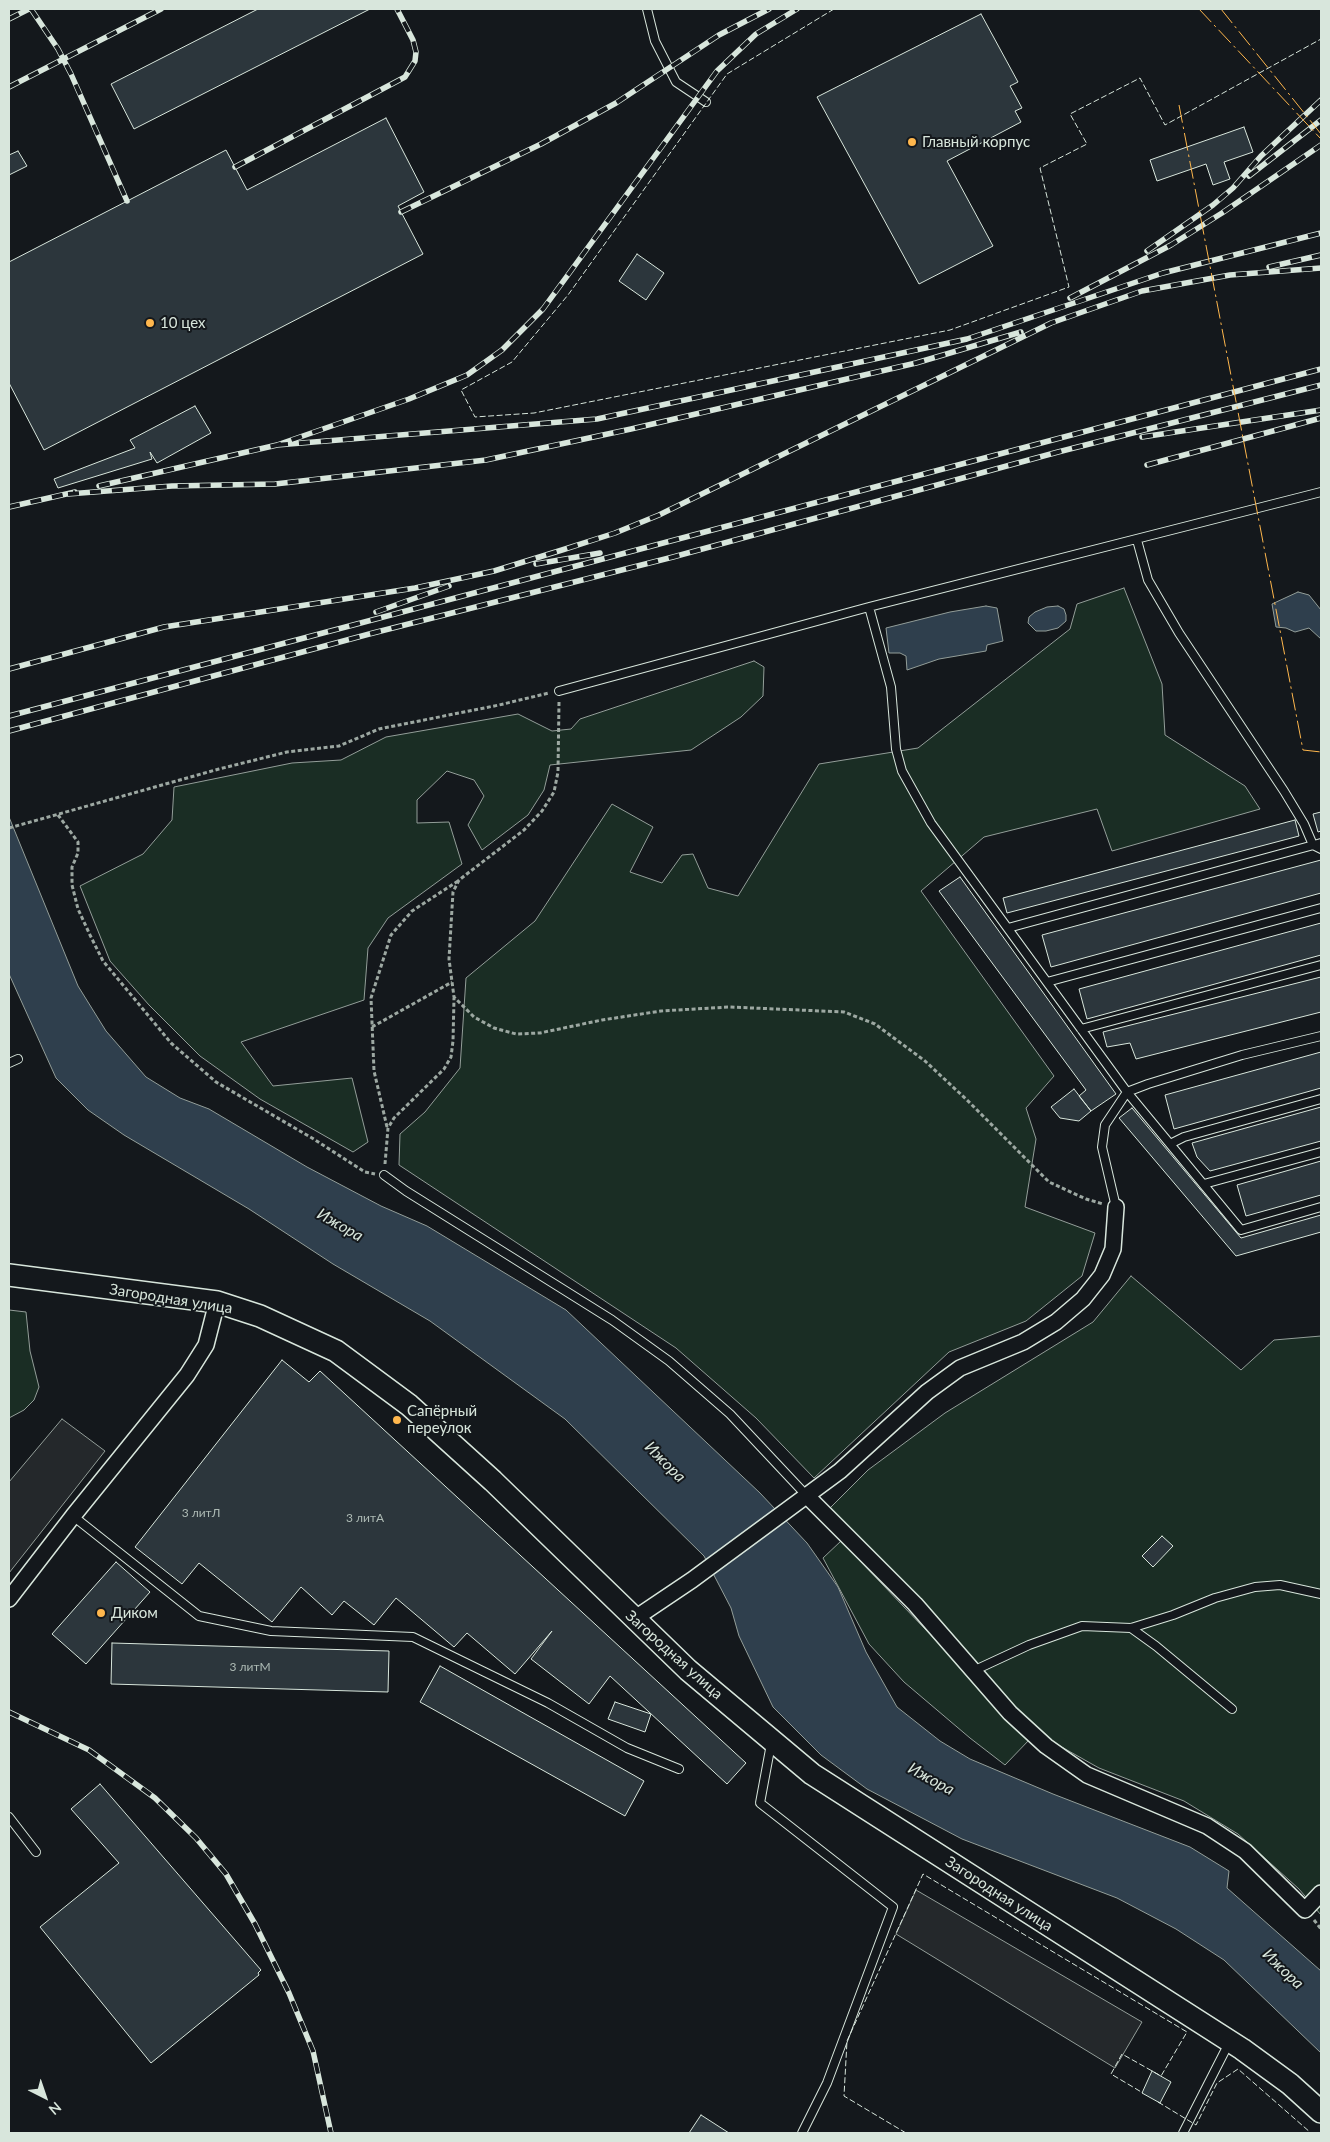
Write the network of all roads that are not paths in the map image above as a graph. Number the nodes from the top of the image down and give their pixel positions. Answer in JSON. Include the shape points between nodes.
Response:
{"nodes":[{"id":1,"x":647,"y":9,"type":"edge"},
{"id":2,"x":706,"y":102,"type":"dead end"},
{"id":3,"x":1321,"y":492,"type":"edge"},
{"id":4,"x":1137,"y":540,"type":"junction"},
{"id":5,"x":869,"y":607,"type":"junction"},
{"id":6,"x":559,"y":691,"type":"road end"},
{"id":7,"x":1321,"y":843,"type":"edge"},
{"id":8,"x":1313,"y":845,"type":"junction"},
{"id":9,"x":1321,"y":849,"type":"edge"},
{"id":10,"x":1321,"y":908,"type":"edge"},
{"id":11,"x":1008,"y":928,"type":"junction"},
{"id":12,"x":1321,"y":965,"type":"edge"},
{"id":13,"x":1047,"y":982,"type":"junction"},
{"id":14,"x":1081,"y":1029,"type":"junction"},
{"id":15,"x":1321,"y":1036,"type":"edge"},
{"id":16,"x":18,"y":1058,"type":"dead end"},
{"id":17,"x":9,"y":1063,"type":"edge"},
{"id":18,"x":1127,"y":1092,"type":"junction"},
{"id":19,"x":1321,"y":1099,"type":"edge"},
{"id":20,"x":1170,"y":1144,"type":"junction"},
{"id":21,"x":1321,"y":1152,"type":"edge"},
{"id":22,"x":384,"y":1175,"type":"road end"},
{"id":23,"x":1204,"y":1184,"type":"junction"},
{"id":24,"x":1116,"y":1208,"type":"joint"},
{"id":25,"x":1321,"y":1208,"type":"edge"},
{"id":26,"x":9,"y":1275,"type":"edge"},
{"id":27,"x":217,"y":1302,"type":"junction"},
{"id":28,"x":807,"y":1496,"type":"junction"},
{"id":29,"x":73,"y":1516,"type":"junction"},
{"id":30,"x":1321,"y":1594,"type":"edge"},
{"id":31,"x":9,"y":1599,"type":"edge"},
{"id":32,"x":634,"y":1619,"type":"junction"},
{"id":33,"x":1131,"y":1628,"type":"junction"},
{"id":34,"x":972,"y":1671,"type":"junction"},
{"id":35,"x":1232,"y":1709,"type":"dead end"},
{"id":36,"x":772,"y":1740,"type":"junction"},
{"id":37,"x":679,"y":1769,"type":"dead end"},
{"id":38,"x":9,"y":1817,"type":"edge"},
{"id":39,"x":36,"y":1852,"type":"dead end"},
{"id":40,"x":1321,"y":1893,"type":"edge"},
{"id":41,"x":1230,"y":2041,"type":"junction"},
{"id":42,"x":1321,"y":2112,"type":"edge"},
{"id":43,"x":802,"y":2133,"type":"edge"},
{"id":44,"x":1183,"y":2133,"type":"edge"}],
"edges":[{"from":1,"to":2,"type":"lane","via":[[655,41],[676,82]]},
{"from":3,"to":4,"type":"lane"},
{"from":4,"to":5,"type":"lane"},
{"from":4,"to":8,"type":"lane","via":[[1148,580],[1179,633],[1284,791]]},
{"from":5,"to":6,"type":"lane"},
{"from":5,"to":11,"type":"lane","via":[[891,687],[896,749],[902,771],[931,824]]},
{"from":7,"to":8,"type":"lane"},
{"from":8,"to":9,"type":"lane"},
{"from":8,"to":11,"type":"lane"},
{"from":10,"to":13,"type":"lane"},
{"from":11,"to":13,"type":"lane"},
{"from":12,"to":14,"type":"lane"},
{"from":13,"to":14,"type":"lane"},
{"from":14,"to":18,"type":"lane"},
{"from":15,"to":18,"type":"lane","via":[[1242,1055]]},
{"from":16,"to":17,"type":"lane"},
{"from":18,"to":20,"type":"lane"},
{"from":18,"to":24,"type":"lane","via":[[1105,1124],[1102,1147]]},
{"from":19,"to":20,"type":"lane","via":[[1184,1137]]},
{"from":20,"to":23,"type":"lane"},
{"from":21,"to":23,"type":"lane"},
{"from":22,"to":28,"type":"lane","via":[[612,1320],[669,1361],[730,1414]]},
{"from":23,"to":25,"type":"lane","via":[[1242,1230]]},
{"from":24,"to":28,"type":"street","via":[[1113,1249],[1102,1275],[1083,1299],[1056,1322],[1023,1342],[960,1368],[927,1392],[840,1471]]},
{"from":26,"to":27,"type":"main road","name":"Загородная улица"},
{"from":27,"to":29,"type":"street","via":[[206,1345],[187,1375]]},
{"from":27,"to":32,"type":"main road","name":"Загородная улица","via":[[298,1332],[336,1351],[376,1378],[493,1481]]},
{"from":28,"to":32,"type":"street"},
{"from":28,"to":34,"type":"street","via":[[915,1604]]},
{"from":29,"to":31,"type":"street"},
{"from":29,"to":37,"type":"lane","via":[[199,1616],[271,1631],[413,1638],[548,1703],[626,1748]]},
{"from":30,"to":33,"type":"lane","via":[[1280,1585],[1256,1587]]},
{"from":32,"to":36,"type":"main road","name":"Загородная улица","via":[[688,1670]]},
{"from":33,"to":34,"type":"lane","via":[[1082,1626]]},
{"from":33,"to":35,"type":"lane"},
{"from":34,"to":40,"type":"street","via":[[1046,1746],[1087,1775],[1207,1826],[1245,1851],[1305,1910]]},
{"from":36,"to":41,"type":"main road","name":"Загородная улица","via":[[812,1774]]},
{"from":36,"to":43,"type":"lane","via":[[760,1803],[894,1907],[827,2083]]},
{"from":38,"to":39,"type":"lane"},
{"from":41,"to":42,"type":"main road","name":"Загородная улица","via":[[1290,2084]]},
{"from":41,"to":44,"type":"lane"}]}
